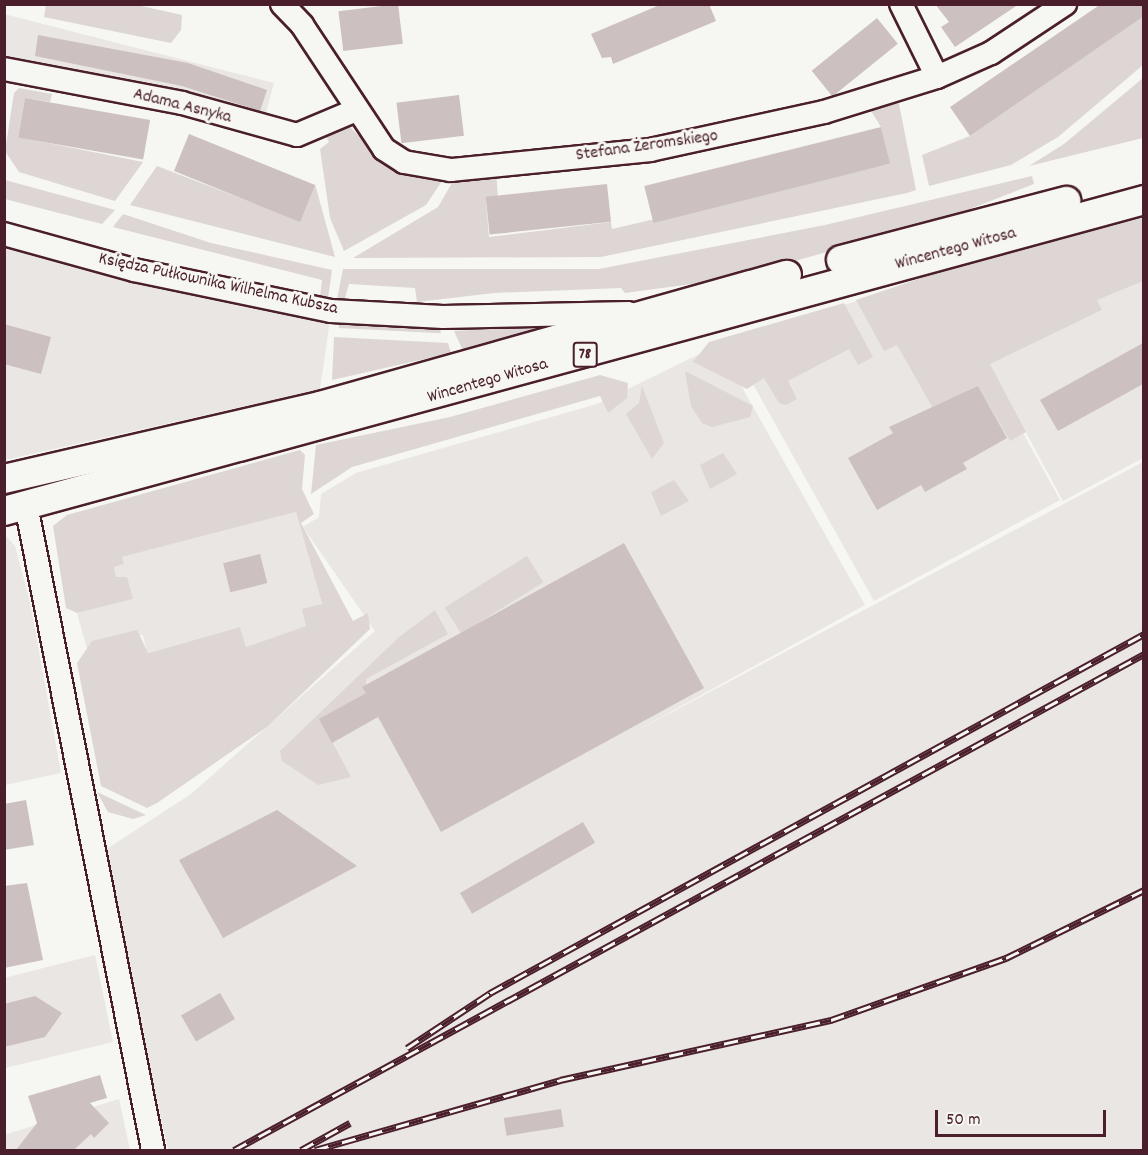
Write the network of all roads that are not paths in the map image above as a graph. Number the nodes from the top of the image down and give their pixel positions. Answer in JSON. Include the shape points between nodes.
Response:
{"nodes":[{"id":1,"x":282,"y":4,"type":"edge"},
{"id":2,"x":901,"y":4,"type":"edge"},
{"id":3,"x":1065,"y":4,"type":"edge"},
{"id":4,"x":4,"y":69,"type":"edge"},
{"id":5,"x":938,"y":77,"type":"junction"},
{"id":6,"x":354,"y":111,"type":"junction"},
{"id":7,"x":1143,"y":182,"type":"edge"},
{"id":8,"x":1143,"y":200,"type":"edge"},
{"id":9,"x":4,"y":234,"type":"edge"},
{"id":10,"x":651,"y":313,"type":"junction"},
{"id":11,"x":4,"y":479,"type":"edge"},
{"id":12,"x":15,"y":508,"type":"edge"},
{"id":13,"x":153,"y":1150,"type":"edge"}],
"edges":[{"from":1,"to":6,"type":"street","name":"Stefana Żeromskiego","via":[[302,25]]},
{"from":2,"to":5,"type":"street"},
{"from":3,"to":5,"type":"street","name":"Stefana Żeromskiego","via":[[991,53]]},
{"from":4,"to":6,"type":"street","name":"Adama Asnyka","via":[[182,103],[297,135]]},
{"from":5,"to":6,"type":"street","name":"Stefana Żeromskiego","via":[[726,136],[651,150],[451,170],[404,162],[384,149]]},
{"from":7,"to":10,"type":"main road","name":"Wincentego Witosa","number":"78"},
{"from":8,"to":12,"type":"main road","name":"Wincentego Witosa","number":"78"},
{"from":9,"to":10,"type":"street","name":"Księdza Pułkownika Wilhelma Kubsza","via":[[134,270],[300,306],[442,317]]},
{"from":10,"to":11,"type":"main road","name":"Wincentego Witosa","number":"78","via":[[320,405]]},
{"from":12,"to":13,"type":"street"}]}
